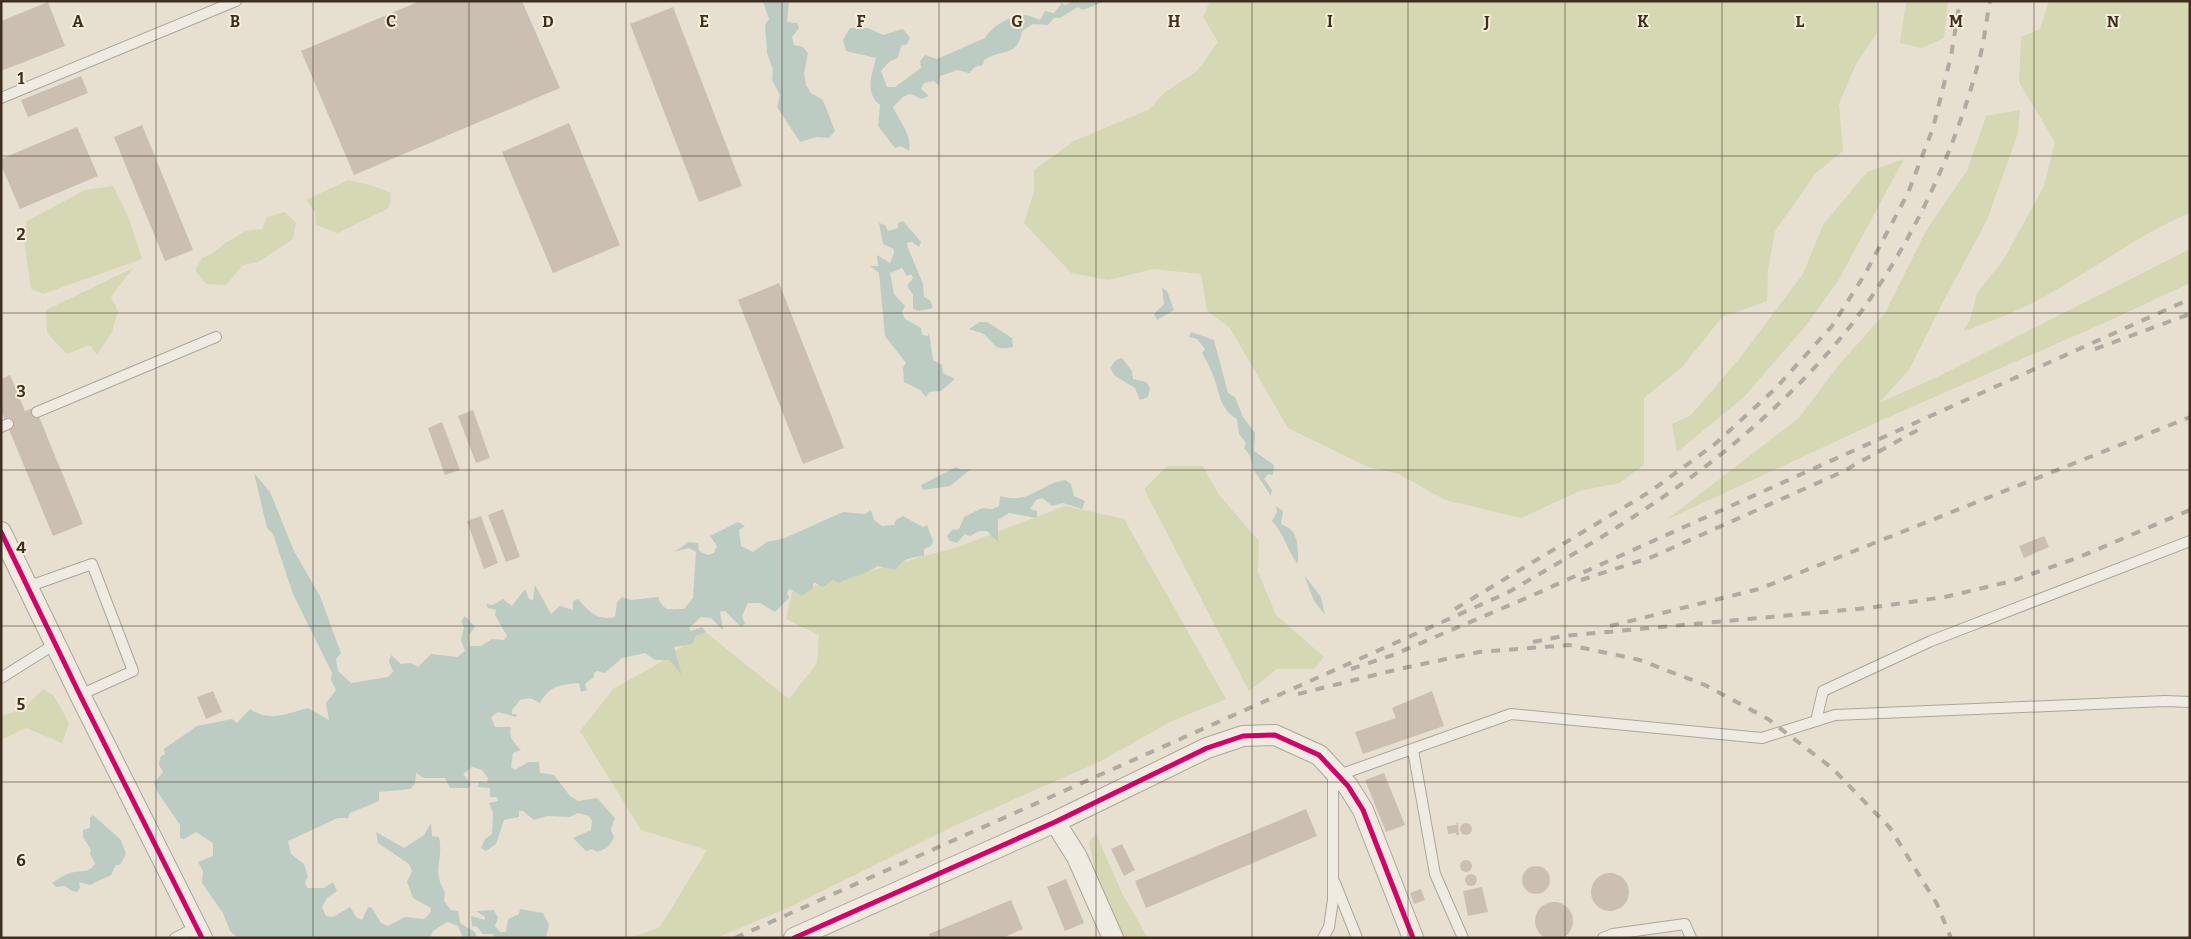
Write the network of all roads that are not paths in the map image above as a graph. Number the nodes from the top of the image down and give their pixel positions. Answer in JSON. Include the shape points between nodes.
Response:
{"nodes":[{"id":1,"x":236,"y":1,"type":"edge"},
{"id":2,"x":1,"y":98,"type":"edge"},
{"id":3,"x":216,"y":337,"type":"dead end"},
{"id":4,"x":37,"y":412,"type":"dead end"},
{"id":5,"x":1,"y":532,"type":"edge"},
{"id":6,"x":2190,"y":541,"type":"edge"},
{"id":7,"x":27,"y":587,"type":"junction"},
{"id":8,"x":55,"y":644,"type":"junction"},
{"id":9,"x":1,"y":678,"type":"edge"},
{"id":10,"x":80,"y":695,"type":"junction"},
{"id":11,"x":2190,"y":702,"type":"edge"},
{"id":12,"x":1816,"y":721,"type":"junction"},
{"id":13,"x":1413,"y":750,"type":"junction"},
{"id":14,"x":1336,"y":771,"type":"junction"},
{"id":15,"x":1055,"y":822,"type":"junction"},
{"id":16,"x":1333,"y":879,"type":"junction"},
{"id":17,"x":200,"y":932,"type":"edge"},
{"id":18,"x":175,"y":938,"type":"edge"},
{"id":19,"x":794,"y":938,"type":"edge"},
{"id":20,"x":1112,"y":938,"type":"edge"},
{"id":21,"x":1323,"y":938,"type":"edge"},
{"id":22,"x":1357,"y":938,"type":"edge"},
{"id":23,"x":1413,"y":938,"type":"edge"},
{"id":24,"x":1463,"y":938,"type":"edge"},
{"id":25,"x":1603,"y":938,"type":"edge"},
{"id":26,"x":1691,"y":938,"type":"edge"}],
"edges":[{"from":1,"to":2,"type":"lane"},
{"from":3,"to":4,"type":"lane"},
{"from":5,"to":7,"type":"street"},
{"from":6,"to":12,"type":"lane","via":[[1930,641],[1822,691]]},
{"from":7,"to":8,"type":"street"},
{"from":7,"to":10,"type":"lane","via":[[92,564],[134,671]]},
{"from":8,"to":9,"type":"lane"},
{"from":8,"to":10,"type":"street"},
{"from":10,"to":17,"type":"street"},
{"from":11,"to":12,"type":"lane","via":[[1835,715]]},
{"from":12,"to":13,"type":"lane","via":[[1762,738],[1510,714]]},
{"from":13,"to":14,"type":"lane"},
{"from":13,"to":24,"type":"lane","via":[[1435,874]]},
{"from":14,"to":15,"type":"street","via":[[1319,755],[1275,735],[1243,736],[1206,748]]},
{"from":14,"to":16,"type":"lane"},
{"from":14,"to":23,"type":"street","via":[[1362,810]]},
{"from":15,"to":19,"type":"street"},
{"from":15,"to":20,"type":"street","via":[[1077,857]]},
{"from":16,"to":21,"type":"lane","via":[[1329,927]]},
{"from":16,"to":22,"type":"lane"},
{"from":17,"to":18,"type":"lane"},
{"from":25,"to":26,"type":"lane","via":[[1685,924]]}]}
